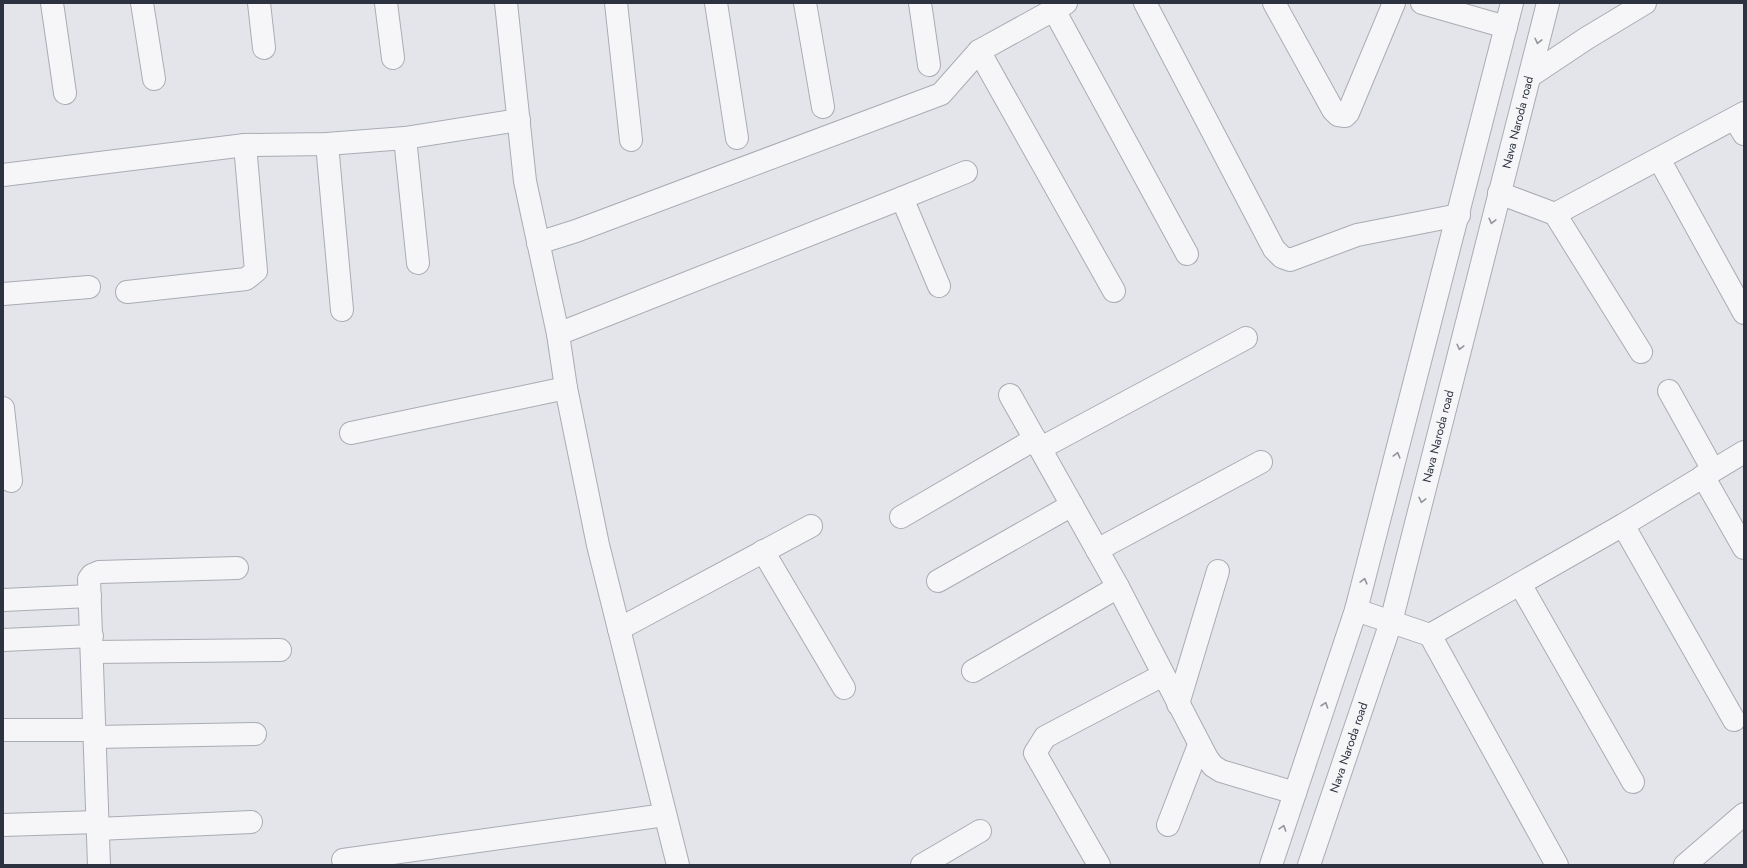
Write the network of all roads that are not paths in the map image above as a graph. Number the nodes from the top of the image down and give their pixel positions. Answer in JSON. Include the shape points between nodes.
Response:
{"nodes":[{"id":1,"x":52,"y":3,"type":"edge"},
{"id":2,"x":142,"y":3,"type":"edge"},
{"id":3,"x":259,"y":3,"type":"edge"},
{"id":4,"x":386,"y":3,"type":"edge"},
{"id":5,"x":506,"y":3,"type":"edge"},
{"id":6,"x":616,"y":3,"type":"edge"},
{"id":7,"x":716,"y":3,"type":"edge"},
{"id":8,"x":805,"y":3,"type":"edge"},
{"id":9,"x":920,"y":3,"type":"edge"},
{"id":10,"x":1145,"y":3,"type":"edge"},
{"id":11,"x":1274,"y":3,"type":"edge"},
{"id":12,"x":1394,"y":3,"type":"edge"},
{"id":13,"x":1422,"y":3,"type":"edge"},
{"id":14,"x":1512,"y":3,"type":"edge"},
{"id":15,"x":1548,"y":3,"type":"edge"},
{"id":16,"x":1645,"y":3,"type":"edge"},
{"id":17,"x":1060,"y":6,"type":"edge"},
{"id":18,"x":1506,"y":27,"type":"junction"},
{"id":19,"x":264,"y":48,"type":"dead end"},
{"id":20,"x":979,"y":51,"type":"junction"},
{"id":21,"x":393,"y":58,"type":"dead end"},
{"id":22,"x":929,"y":65,"type":"dead end"},
{"id":23,"x":1530,"y":76,"type":"junction"},
{"id":24,"x":154,"y":79,"type":"dead end"},
{"id":25,"x":65,"y":93,"type":"dead end"},
{"id":26,"x":823,"y":107,"type":"dead end"},
{"id":27,"x":519,"y":120,"type":"junction"},
{"id":28,"x":1741,"y":122,"type":"edge"},
{"id":29,"x":405,"y":138,"type":"junction"},
{"id":30,"x":737,"y":138,"type":"dead end"},
{"id":31,"x":631,"y":140,"type":"dead end"},
{"id":32,"x":327,"y":144,"type":"junction"},
{"id":33,"x":245,"y":145,"type":"junction"},
{"id":34,"x":1659,"y":159,"type":"junction"},
{"id":35,"x":966,"y":172,"type":"dead end"},
{"id":36,"x":3,"y":175,"type":"edge"},
{"id":37,"x":1499,"y":192,"type":"junction"},
{"id":38,"x":902,"y":198,"type":"junction"},
{"id":39,"x":1555,"y":214,"type":"junction"},
{"id":40,"x":1459,"y":215,"type":"junction"},
{"id":41,"x":538,"y":243,"type":"junction"},
{"id":42,"x":1187,"y":254,"type":"dead end"},
{"id":43,"x":418,"y":263,"type":"dead end"},
{"id":44,"x":939,"y":286,"type":"dead end"},
{"id":45,"x":89,"y":287,"type":"dead end"},
{"id":46,"x":1114,"y":291,"type":"dead end"},
{"id":47,"x":127,"y":292,"type":"dead end"},
{"id":48,"x":3,"y":294,"type":"edge"},
{"id":49,"x":342,"y":310,"type":"dead end"},
{"id":50,"x":1744,"y":313,"type":"edge"},
{"id":51,"x":558,"y":334,"type":"junction"},
{"id":52,"x":1246,"y":338,"type":"dead end"},
{"id":53,"x":1641,"y":352,"type":"dead end"},
{"id":54,"x":566,"y":388,"type":"junction"},
{"id":55,"x":1669,"y":391,"type":"dead end"},
{"id":56,"x":1010,"y":395,"type":"dead end"},
{"id":57,"x":3,"y":408,"type":"edge"},
{"id":58,"x":351,"y":433,"type":"dead end"},
{"id":59,"x":1038,"y":444,"type":"junction"},
{"id":60,"x":1744,"y":452,"type":"edge"},
{"id":61,"x":1261,"y":462,"type":"dead end"},
{"id":62,"x":1708,"y":473,"type":"junction"},
{"id":63,"x":11,"y":481,"type":"dead end"},
{"id":64,"x":1072,"y":505,"type":"junction"},
{"id":65,"x":901,"y":518,"type":"dead end"},
{"id":66,"x":1623,"y":525,"type":"junction"},
{"id":67,"x":811,"y":526,"type":"dead end"},
{"id":68,"x":1744,"y":548,"type":"edge"},
{"id":69,"x":1097,"y":550,"type":"junction"},
{"id":70,"x":763,"y":551,"type":"junction"},
{"id":71,"x":237,"y":568,"type":"dead end"},
{"id":72,"x":1218,"y":571,"type":"dead end"},
{"id":73,"x":938,"y":581,"type":"dead end"},
{"id":74,"x":1520,"y":584,"type":"junction"},
{"id":75,"x":1118,"y":587,"type":"junction"},
{"id":76,"x":90,"y":596,"type":"junction"},
{"id":77,"x":3,"y":600,"type":"edge"},
{"id":78,"x":1356,"y":610,"type":"junction"},
{"id":79,"x":1391,"y":622,"type":"junction"},
{"id":80,"x":619,"y":629,"type":"junction"},
{"id":81,"x":1430,"y":635,"type":"junction"},
{"id":82,"x":3,"y":640,"type":"edge"},
{"id":83,"x":92,"y":644,"type":"junction"},
{"id":84,"x":280,"y":650,"type":"dead end"},
{"id":85,"x":973,"y":671,"type":"dead end"},
{"id":86,"x":1163,"y":675,"type":"junction"},
{"id":87,"x":844,"y":688,"type":"dead end"},
{"id":88,"x":1178,"y":704,"type":"junction"},
{"id":89,"x":1734,"y":720,"type":"dead end"},
{"id":90,"x":3,"y":730,"type":"edge"},
{"id":91,"x":95,"y":733,"type":"junction"},
{"id":92,"x":254,"y":734,"type":"dead end"},
{"id":93,"x":1199,"y":745,"type":"junction"},
{"id":94,"x":1633,"y":782,"type":"dead end"},
{"id":95,"x":1295,"y":793,"type":"junction"},
{"id":96,"x":665,"y":814,"type":"junction"},
{"id":97,"x":1744,"y":814,"type":"edge"},
{"id":98,"x":251,"y":822,"type":"dead end"},
{"id":99,"x":3,"y":825,"type":"edge"},
{"id":100,"x":98,"y":825,"type":"junction"},
{"id":101,"x":1168,"y":825,"type":"dead end"},
{"id":102,"x":980,"y":831,"type":"dead end"},
{"id":103,"x":343,"y":860,"type":"dead end"},
{"id":104,"x":99,"y":865,"type":"edge"},
{"id":105,"x":678,"y":865,"type":"edge"},
{"id":106,"x":922,"y":865,"type":"edge"},
{"id":107,"x":1099,"y":865,"type":"edge"},
{"id":108,"x":1271,"y":865,"type":"edge"},
{"id":109,"x":1309,"y":865,"type":"edge"},
{"id":110,"x":1557,"y":865,"type":"edge"},
{"id":111,"x":1685,"y":865,"type":"edge"}],
"edges":[{"from":1,"to":25,"type":"street"},
{"from":2,"to":24,"type":"street"},
{"from":3,"to":19,"type":"street"},
{"from":4,"to":21,"type":"street"},
{"from":5,"to":27,"type":"street"},
{"from":6,"to":31,"type":"street"},
{"from":7,"to":30,"type":"street"},
{"from":8,"to":26,"type":"street"},
{"from":9,"to":22,"type":"street"},
{"from":10,"to":40,"type":"street","via":[[1274,249],[1282,257],[1290,260],[1356,235]]},
{"from":11,"to":12,"type":"street","via":[[1333,110],[1338,115],[1345,116]]},
{"from":13,"to":18,"type":"street"},
{"from":14,"to":18,"type":"street"},
{"from":15,"to":23,"type":"street","name":"Nava Naroda road","one_way":true},
{"from":16,"to":23,"type":"street"},
{"from":17,"to":20,"type":"street"},
{"from":17,"to":42,"type":"street"},
{"from":18,"to":40,"type":"street"},
{"from":20,"to":41,"type":"street","via":[[941,94]]},
{"from":20,"to":46,"type":"street"},
{"from":23,"to":37,"type":"street","name":"Nava Naroda road"},
{"from":27,"to":29,"type":"street"},
{"from":27,"to":41,"type":"street","via":[[525,181]]},
{"from":28,"to":34,"type":"street"},
{"from":29,"to":32,"type":"street"},
{"from":29,"to":43,"type":"street"},
{"from":32,"to":33,"type":"street"},
{"from":32,"to":49,"type":"street"},
{"from":33,"to":36,"type":"street"},
{"from":33,"to":47,"type":"street","via":[[256,271],[246,279]]},
{"from":34,"to":39,"type":"street"},
{"from":34,"to":50,"type":"street"},
{"from":35,"to":38,"type":"street"},
{"from":37,"to":39,"type":"street"},
{"from":37,"to":79,"type":"street","name":"Nava Naroda road","one_way":true},
{"from":38,"to":44,"type":"street"},
{"from":38,"to":51,"type":"street"},
{"from":39,"to":53,"type":"street"},
{"from":78,"to":40,"type":"street","one_way":true},
{"from":41,"to":51,"type":"street"},
{"from":45,"to":48,"type":"street"},
{"from":51,"to":54,"type":"street"},
{"from":52,"to":59,"type":"street"},
{"from":54,"to":58,"type":"street"},
{"from":54,"to":80,"type":"street","via":[[598,545]]},
{"from":55,"to":62,"type":"street"},
{"from":56,"to":59,"type":"street"},
{"from":57,"to":63,"type":"street"},
{"from":59,"to":64,"type":"street"},
{"from":59,"to":65,"type":"street"},
{"from":60,"to":62,"type":"street"},
{"from":61,"to":69,"type":"street"},
{"from":62,"to":66,"type":"street"},
{"from":62,"to":68,"type":"street"},
{"from":64,"to":69,"type":"street"},
{"from":64,"to":73,"type":"street"},
{"from":66,"to":74,"type":"street"},
{"from":66,"to":89,"type":"street"},
{"from":67,"to":70,"type":"street"},
{"from":69,"to":75,"type":"street"},
{"from":70,"to":80,"type":"street"},
{"from":70,"to":87,"type":"street"},
{"from":71,"to":76,"type":"street","via":[[99,572],[89,579]]},
{"from":72,"to":88,"type":"street"},
{"from":74,"to":81,"type":"street"},
{"from":74,"to":94,"type":"street"},
{"from":75,"to":85,"type":"street"},
{"from":75,"to":86,"type":"street"},
{"from":76,"to":77,"type":"street"},
{"from":76,"to":83,"type":"street"},
{"from":78,"to":79,"type":"street"},
{"from":95,"to":78,"type":"street","one_way":true},
{"from":79,"to":81,"type":"street"},
{"from":79,"to":109,"type":"street","name":"Nava Naroda road"},
{"from":80,"to":96,"type":"street"},
{"from":81,"to":110,"type":"street"},
{"from":82,"to":83,"type":"street"},
{"from":83,"to":84,"type":"street"},
{"from":83,"to":91,"type":"street"},
{"from":86,"to":88,"type":"street"},
{"from":86,"to":107,"type":"street","via":[[1045,737],[1035,753]]},
{"from":88,"to":93,"type":"street"},
{"from":90,"to":91,"type":"street"},
{"from":91,"to":92,"type":"street"},
{"from":91,"to":100,"type":"street"},
{"from":93,"to":95,"type":"street","via":[[1213,766],[1221,771]]},
{"from":93,"to":101,"type":"street"},
{"from":108,"to":95,"type":"street","one_way":true},
{"from":96,"to":103,"type":"street"},
{"from":96,"to":105,"type":"street"},
{"from":97,"to":111,"type":"street"},
{"from":98,"to":100,"type":"street"},
{"from":99,"to":100,"type":"street"},
{"from":100,"to":104,"type":"street"},
{"from":102,"to":106,"type":"street"}]}
